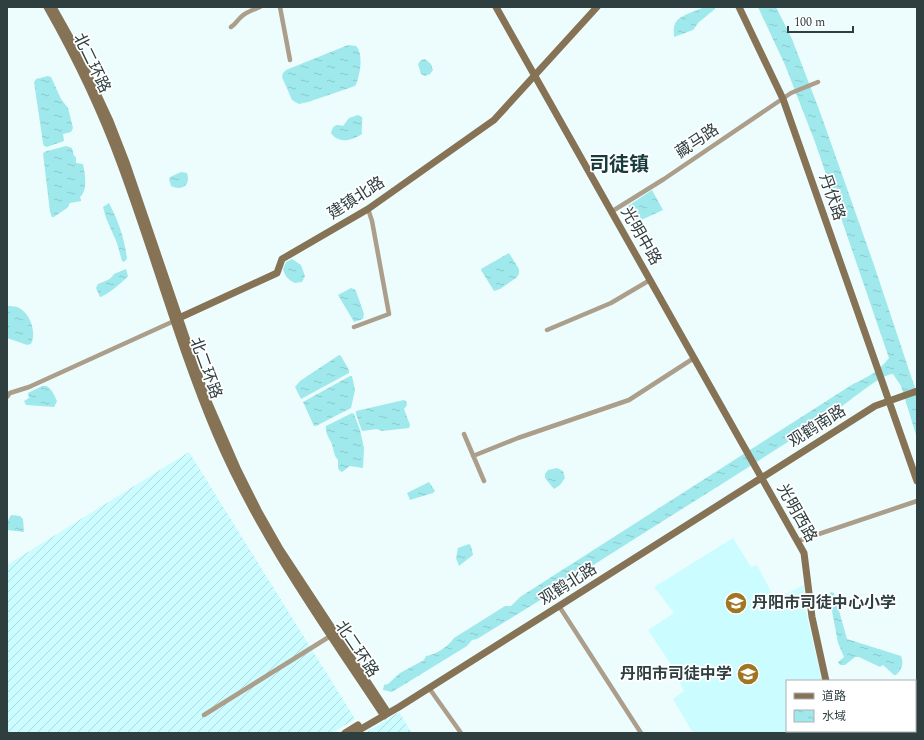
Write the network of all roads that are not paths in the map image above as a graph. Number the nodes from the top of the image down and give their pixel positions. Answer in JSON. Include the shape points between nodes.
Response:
{"nodes":[{"id":1,"x":47,"y":7,"type":"edge"},
{"id":2,"x":53,"y":7,"type":"edge"},
{"id":3,"x":260,"y":7,"type":"edge"},
{"id":4,"x":280,"y":7,"type":"edge"},
{"id":5,"x":496,"y":7,"type":"edge"},
{"id":6,"x":597,"y":7,"type":"edge"},
{"id":7,"x":739,"y":7,"type":"edge"},
{"id":8,"x":231,"y":27,"type":"dead end"},
{"id":9,"x":290,"y":60,"type":"dead end"},
{"id":10,"x":535,"y":76,"type":"junction"},
{"id":11,"x":816,"y":82,"type":"dead end"},
{"id":12,"x":783,"y":99,"type":"junction"},
{"id":13,"x":368,"y":209,"type":"junction"},
{"id":14,"x":611,"y":212,"type":"junction"},
{"id":15,"x":650,"y":280,"type":"junction"},
{"id":16,"x":177,"y":320,"type":"junction"},
{"id":17,"x":354,"y":327,"type":"dead end"},
{"id":18,"x":547,"y":330,"type":"dead end"},
{"id":19,"x":694,"y":358,"type":"junction"},
{"id":20,"x":917,"y":391,"type":"edge"},
{"id":21,"x":7,"y":397,"type":"edge"},
{"id":22,"x":889,"y":401,"type":"junction"},
{"id":23,"x":464,"y":434,"type":"dead end"},
{"id":24,"x":473,"y":456,"type":"junction"},
{"id":25,"x":762,"y":478,"type":"junction"},
{"id":26,"x":484,"y":481,"type":"dead end"},
{"id":27,"x":917,"y":481,"type":"edge"},
{"id":28,"x":917,"y":501,"type":"edge"},
{"id":29,"x":798,"y":541,"type":"junction"},
{"id":30,"x":559,"y":606,"type":"junction"},
{"id":31,"x":333,"y":635,"type":"junction"},
{"id":32,"x":826,"y":680,"type":"edge"},
{"id":33,"x":429,"y":688,"type":"junction"},
{"id":34,"x":384,"y":713,"type":"junction"},
{"id":35,"x":204,"y":716,"type":"dead end"},
{"id":36,"x":345,"y":733,"type":"edge"},
{"id":37,"x":354,"y":733,"type":"edge"},
{"id":38,"x":461,"y":733,"type":"edge"},
{"id":39,"x":641,"y":733,"type":"edge"}],
"edges":[{"from":1,"to":16,"type":"street","name":"北二环路","via":[[71,50],[105,124]]},
{"from":2,"to":16,"type":"street","name":"北二环路","via":[[76,48],[110,121]]},
{"from":3,"to":8,"type":"street","via":[[244,14]]},
{"from":4,"to":9,"type":"street"},
{"from":5,"to":10,"type":"street","name":"光明中路"},
{"from":6,"to":10,"type":"street","name":"建镇北路"},
{"from":7,"to":12,"type":"street","name":"丹伏路"},
{"from":10,"to":13,"type":"street","name":"建镇北路","via":[[494,120]]},
{"from":10,"to":14,"type":"street","name":"光明中路"},
{"from":11,"to":12,"type":"street","name":"藏马路"},
{"from":12,"to":14,"type":"street","name":"藏马路"},
{"from":12,"to":22,"type":"street","name":"丹伏路"},
{"from":13,"to":16,"type":"street","name":"建镇北路","via":[[282,260],[277,273]]},
{"from":13,"to":17,"type":"street","via":[[389,314]]},
{"from":14,"to":15,"type":"street","name":"光明中路"},
{"from":15,"to":18,"type":"street","via":[[611,303]]},
{"from":15,"to":19,"type":"street","name":"光明中路"},
{"from":16,"to":21,"type":"street","via":[[29,387],[10,393]]},
{"from":16,"to":31,"type":"street","name":"北二环路","via":[[237,468],[280,549]]},
{"from":19,"to":24,"type":"street","via":[[629,400]]},
{"from":19,"to":25,"type":"street","name":"光明中路"},
{"from":20,"to":22,"type":"street","name":"观鹤南路"},
{"from":22,"to":25,"type":"street","name":"观鹤南路","via":[[875,406]]},
{"from":22,"to":27,"type":"street","name":"丹伏路"},
{"from":23,"to":24,"type":"street"},
{"from":24,"to":26,"type":"street"},
{"from":25,"to":29,"type":"street","name":"光明西路"},
{"from":25,"to":30,"type":"street","name":"观鹤北路"},
{"from":28,"to":29,"type":"street"},
{"from":29,"to":32,"type":"street","name":"光明西路","via":[[804,553],[812,617]]},
{"from":30,"to":33,"type":"street","name":"观鹤北路"},
{"from":30,"to":39,"type":"street"},
{"from":31,"to":34,"type":"street","name":"北二环路"},
{"from":31,"to":35,"type":"street"},
{"from":33,"to":34,"type":"street","name":"观鹤北路"},
{"from":33,"to":38,"type":"street"},
{"from":34,"to":36,"type":"street","name":"观鹤北路"},
{"from":34,"to":37,"type":"street","name":"观鹤北路"}]}
